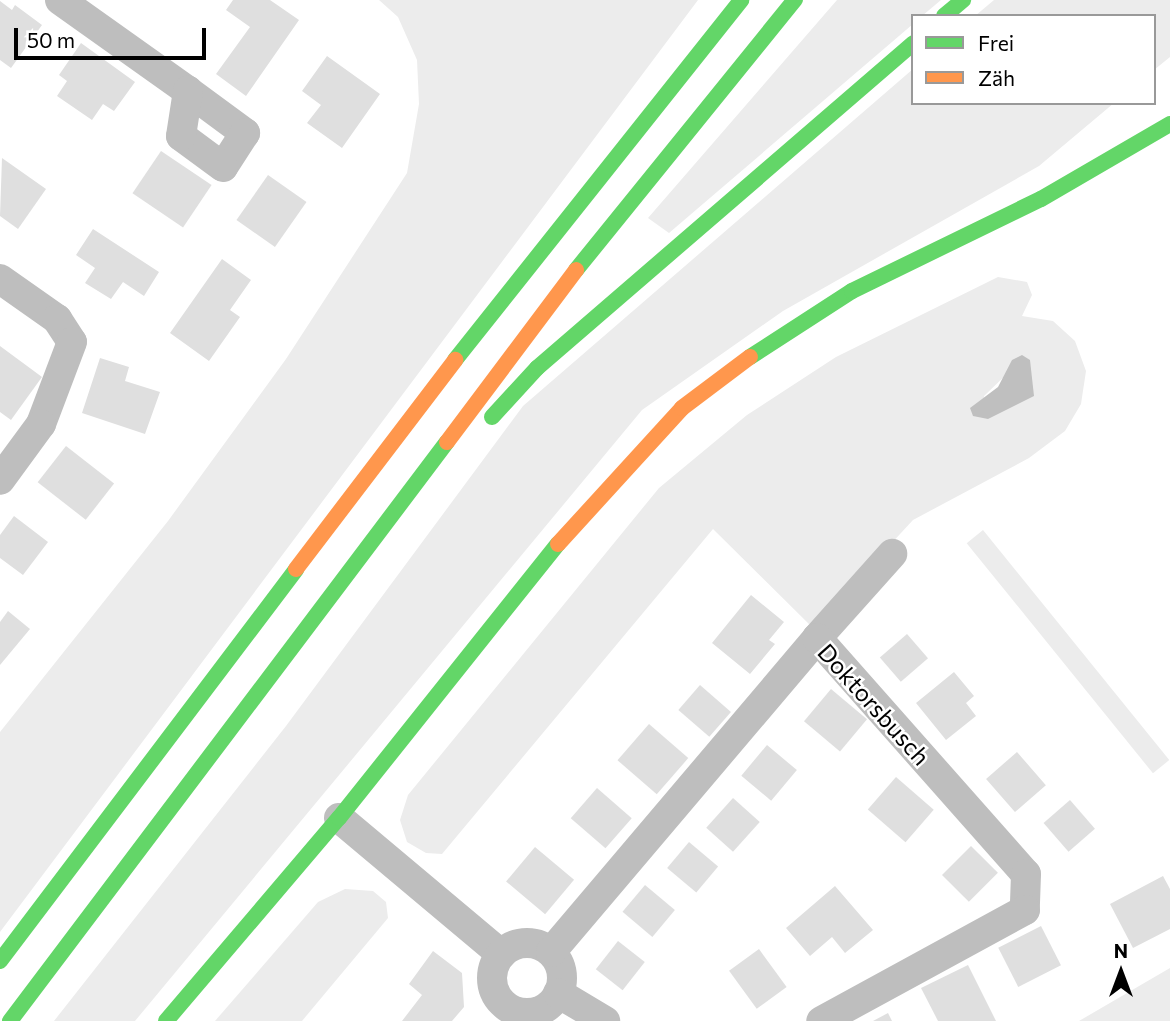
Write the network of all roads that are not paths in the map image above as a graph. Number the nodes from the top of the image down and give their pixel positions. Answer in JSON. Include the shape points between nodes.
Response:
{"nodes":[{"id":1,"x":60,"y":0,"type":"edge"},
{"id":2,"x":741,"y":0,"type":"edge"},
{"id":3,"x":795,"y":0,"type":"edge"},
{"id":4,"x":962,"y":0,"type":"edge"},
{"id":5,"x":946,"y":14,"type":"edge"},
{"id":6,"x":911,"y":45,"type":"edge"},
{"id":7,"x":188,"y":91,"type":"dead end"},
{"id":8,"x":1170,"y":124,"type":"edge"},
{"id":9,"x":0,"y":279,"type":"edge"},
{"id":10,"x":477,"y":436,"type":"dead end"},
{"id":11,"x":0,"y":480,"type":"edge"},
{"id":12,"x":436,"y":486,"type":"dead end"},
{"id":13,"x":408,"y":490,"type":"junction"},
{"id":14,"x":892,"y":554,"type":"dead end"},
{"id":15,"x":817,"y":638,"type":"junction"},
{"id":16,"x":339,"y":818,"type":"junction"},
{"id":17,"x":551,"y":952,"type":"junction"},
{"id":18,"x":501,"y":954,"type":"junction"},
{"id":19,"x":0,"y":961,"type":"edge"},
{"id":20,"x":558,"y":993,"type":"junction"},
{"id":21,"x":499,"y":1013,"type":"edge"},
{"id":22,"x":10,"y":1021,"type":"edge"},
{"id":23,"x":166,"y":1021,"type":"edge"},
{"id":24,"x":605,"y":1021,"type":"edge"},
{"id":25,"x":821,"y":1021,"type":"edge"}],
"edges":[{"from":1,"to":7,"type":"street"},
{"from":2,"to":19,"type":"main road","via":[[629,136],[369,472]]},
{"from":3,"to":13,"type":"main road","via":[[599,240]]},
{"from":4,"to":5,"type":"main road"},
{"from":6,"to":10,"type":"main road","via":[[537,368]]},
{"from":8,"to":16,"type":"main road","via":[[1052,193],[852,291],[766,344],[681,408],[574,523]]},
{"from":9,"to":11,"type":"street","via":[[57,319],[72,342],[41,424]]},
{"from":12,"to":13,"type":"main road"},
{"from":13,"to":22,"type":"main road"},
{"from":14,"to":15,"type":"street"},
{"from":15,"to":17,"type":"street","name":"Doktorsbusch"},
{"from":15,"to":25,"type":"street","name":"Doktorsbusch","via":[[1026,874],[1026,910]]},
{"from":16,"to":18,"type":"street"},
{"from":16,"to":23,"type":"main road"},
{"from":17,"to":18,"type":"street","via":[[528,942]]},
{"from":17,"to":20,"type":"street","via":[[561,968]]},
{"from":18,"to":21,"type":"street","via":[[492,981]]},
{"from":20,"to":21,"type":"street","via":[[534,1012]]},
{"from":20,"to":24,"type":"street"}]}
